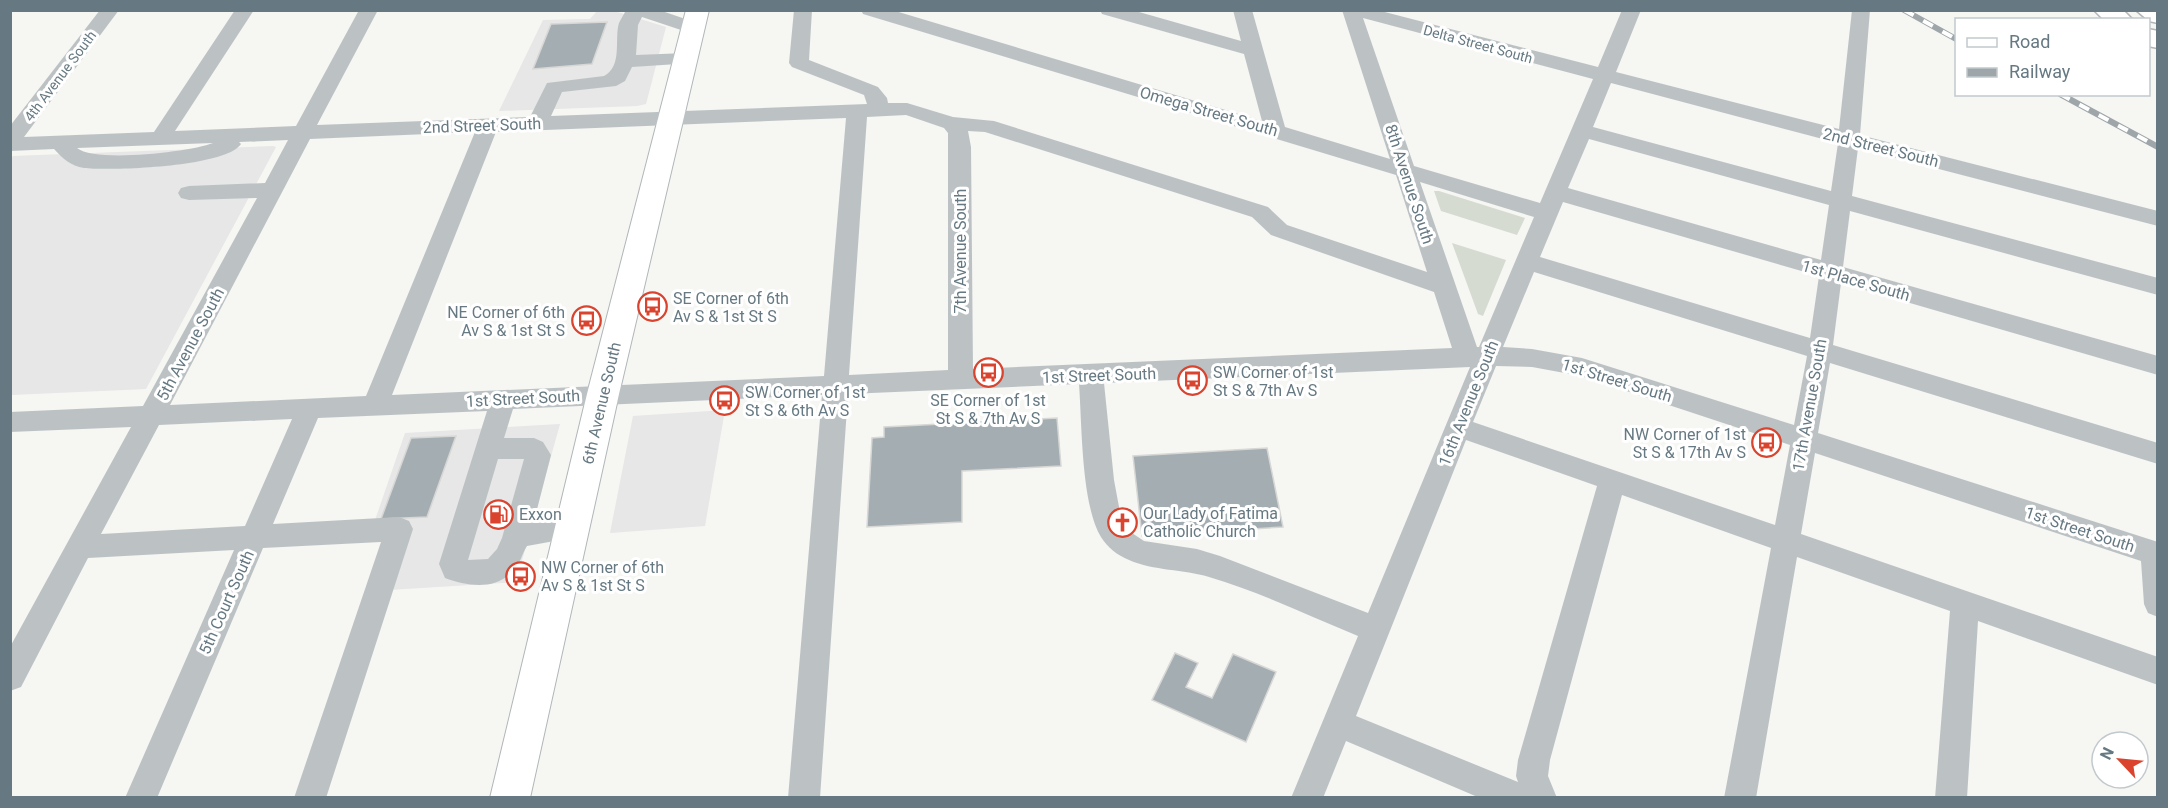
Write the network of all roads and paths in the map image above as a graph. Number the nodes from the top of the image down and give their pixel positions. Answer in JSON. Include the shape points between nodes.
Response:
{"nodes":[{"id":1,"x":110,"y":10,"type":"edge"},
{"id":2,"x":245,"y":10,"type":"edge"},
{"id":3,"x":369,"y":10,"type":"edge"},
{"id":4,"x":638,"y":10,"type":"edge"},
{"id":5,"x":803,"y":10,"type":"edge"},
{"id":6,"x":870,"y":10,"type":"edge"},
{"id":7,"x":1109,"y":10,"type":"edge"},
{"id":8,"x":1242,"y":10,"type":"edge"},
{"id":9,"x":1352,"y":10,"type":"edge"},
{"id":10,"x":1632,"y":10,"type":"edge"},
{"id":11,"x":1861,"y":10,"type":"edge"},
{"id":12,"x":2148,"y":10,"type":"edge"},
{"id":13,"x":2157,"y":16,"type":"edge"},
{"id":14,"x":696,"y":19,"type":"edge"},
{"id":15,"x":1254,"y":51,"type":"junction"},
{"id":16,"x":686,"y":59,"type":"junction"},
{"id":17,"x":625,"y":61,"type":"junction"},
{"id":18,"x":1604,"y":76,"type":"junction"},
{"id":19,"x":868,"y":110,"type":"junction"},
{"id":20,"x":672,"y":117,"type":"junction"},
{"id":21,"x":538,"y":123,"type":"junction"},
{"id":22,"x":951,"y":123,"type":"junction"},
{"id":23,"x":488,"y":125,"type":"junction"},
{"id":24,"x":1275,"y":130,"type":"junction"},
{"id":25,"x":1581,"y":130,"type":"junction"},
{"id":26,"x":304,"y":133,"type":"junction"},
{"id":27,"x":249,"y":135,"type":"junction"},
{"id":28,"x":160,"y":138,"type":"junction"},
{"id":29,"x":1849,"y":138,"type":"junction"},
{"id":30,"x":10,"y":142,"type":"edge"},
{"id":31,"x":59,"y":142,"type":"junction"},
{"id":32,"x":1406,"y":169,"type":"junction"},
{"id":33,"x":273,"y":190,"type":"junction"},
{"id":34,"x":189,"y":193,"type":"dead end"},
{"id":35,"x":1839,"y":201,"type":"junction"},
{"id":36,"x":1551,"y":203,"type":"junction"},
{"id":37,"x":2157,"y":219,"type":"edge"},
{"id":38,"x":1526,"y":261,"type":"junction"},
{"id":39,"x":1830,"y":272,"type":"junction"},
{"id":40,"x":1443,"y":286,"type":"junction"},
{"id":41,"x":2157,"y":287,"type":"edge"},
{"id":42,"x":1820,"y":351,"type":"junction"},
{"id":43,"x":1478,"y":357,"type":"junction"},
{"id":44,"x":2157,"y":366,"type":"edge"},
{"id":45,"x":1091,"y":375,"type":"junction"},
{"id":46,"x":961,"y":381,"type":"junction"},
{"id":47,"x":837,"y":386,"type":"junction"},
{"id":48,"x":603,"y":394,"type":"junction"},
{"id":49,"x":503,"y":399,"type":"junction"},
{"id":50,"x":376,"y":404,"type":"junction"},
{"id":51,"x":310,"y":407,"type":"junction"},
{"id":52,"x":152,"y":414,"type":"junction"},
{"id":53,"x":10,"y":422,"type":"edge"},
{"id":54,"x":1459,"y":428,"type":"junction"},
{"id":55,"x":1804,"y":440,"type":"junction"},
{"id":56,"x":489,"y":448,"type":"junction"},
{"id":57,"x":2157,"y":454,"type":"edge"},
{"id":58,"x":1612,"y":482,"type":"junction"},
{"id":59,"x":572,"y":528,"type":"junction"},
{"id":60,"x":255,"y":537,"type":"junction"},
{"id":61,"x":516,"y":538,"type":"junction"},
{"id":62,"x":1785,"y":541,"type":"junction"},
{"id":63,"x":81,"y":547,"type":"junction"},
{"id":64,"x":2156,"y":553,"type":"edge"},
{"id":65,"x":2157,"y":604,"type":"edge"},
{"id":66,"x":1965,"y":606,"type":"junction"},
{"id":67,"x":1377,"y":630,"type":"junction"},
{"id":68,"x":2157,"y":671,"type":"edge"},
{"id":69,"x":10,"y":677,"type":"edge"},
{"id":70,"x":1338,"y":723,"type":"junction"},
{"id":71,"x":141,"y":798,"type":"edge"},
{"id":72,"x":310,"y":798,"type":"edge"},
{"id":73,"x":510,"y":798,"type":"edge"},
{"id":74,"x":804,"y":798,"type":"edge"},
{"id":75,"x":1307,"y":798,"type":"edge"},
{"id":76,"x":1519,"y":798,"type":"edge"},
{"id":77,"x":1541,"y":798,"type":"edge"},
{"id":78,"x":1740,"y":798,"type":"edge"},
{"id":79,"x":1951,"y":798,"type":"edge"}],
"edges":[{"from":1,"to":30,"type":"street","name":"4th Avenue South"},
{"from":2,"to":28,"type":"street"},
{"from":3,"to":26,"type":"street","name":"5th Avenue South"},
{"from":4,"to":14,"type":"street"},
{"from":4,"to":17,"type":"street","via":[[628,25]]},
{"from":5,"to":19,"type":"street","via":[[799,63],[872,91],[877,98]]},
{"from":6,"to":24,"type":"street","name":"Omega Street South"},
{"from":7,"to":15,"type":"street"},
{"from":8,"to":15,"type":"street"},
{"from":9,"to":18,"type":"street","name":"Delta Street South"},
{"from":9,"to":32,"type":"street","name":"8th Avenue South"},
{"from":10,"to":18,"type":"street","name":"16th Avenue South"},
{"from":11,"to":29,"type":"street","name":"17th Avenue South"},
{"from":12,"to":13,"type":"highway"},
{"from":14,"to":16,"type":"main road","name":"6th Avenue South"},
{"from":15,"to":24,"type":"street"},
{"from":16,"to":17,"type":"street"},
{"from":16,"to":20,"type":"main road","name":"6th Avenue South"},
{"from":17,"to":21,"type":"street","via":[[618,77],[609,82],[554,87]]},
{"from":18,"to":25,"type":"street","name":"16th Avenue South"},
{"from":18,"to":29,"type":"street","name":"2nd Street South"},
{"from":19,"to":20,"type":"street","name":"2nd Street South"},
{"from":19,"to":22,"type":"street","name":"2nd Street South","via":[[907,109]]},
{"from":19,"to":47,"type":"street"},
{"from":20,"to":21,"type":"street","name":"2nd Street South"},
{"from":20,"to":48,"type":"main road","name":"6th Avenue South"},
{"from":21,"to":23,"type":"street","name":"2nd Street South"},
{"from":22,"to":40,"type":"street","name":"2nd Street South","via":[[987,126],[1260,212],[1279,231]]},
{"from":22,"to":46,"type":"street","name":"7th Avenue South","via":[[958,132],[960,147]]},
{"from":23,"to":26,"type":"street","name":"2nd Street South"},
{"from":23,"to":50,"type":"street"},
{"from":24,"to":32,"type":"street","name":"Omega Street South"},
{"from":25,"to":35,"type":"street"},
{"from":25,"to":36,"type":"street","name":"16th Avenue South"},
{"from":26,"to":27,"type":"street","name":"2nd Street South"},
{"from":26,"to":33,"type":"street","name":"5th Avenue South"},
{"from":27,"to":28,"type":"street","name":"2nd Street South"},
{"from":27,"to":31,"type":"street","via":[[213,151],[179,159],[84,161],[71,155]]},
{"from":28,"to":31,"type":"street","name":"2nd Street South"},
{"from":29,"to":35,"type":"street","name":"17th Avenue South"},
{"from":29,"to":37,"type":"street","name":"2nd Street South"},
{"from":30,"to":31,"type":"street","name":"2nd Street South"},
{"from":32,"to":36,"type":"street","name":"Omega Street South"},
{"from":32,"to":40,"type":"street","name":"8th Avenue South"},
{"from":33,"to":34,"type":"street"},
{"from":33,"to":52,"type":"street","name":"5th Avenue South"},
{"from":35,"to":39,"type":"street","name":"17th Avenue South"},
{"from":35,"to":41,"type":"street"},
{"from":36,"to":38,"type":"street","name":"16th Avenue South"},
{"from":36,"to":39,"type":"street","name":"1st Place South"},
{"from":38,"to":42,"type":"street"},
{"from":38,"to":43,"type":"street","name":"16th Avenue South"},
{"from":39,"to":42,"type":"street","name":"17th Avenue South"},
{"from":39,"to":44,"type":"street","name":"1st Place South"},
{"from":40,"to":43,"type":"street","name":"8th Avenue South"},
{"from":42,"to":55,"type":"street","name":"17th Avenue South"},
{"from":42,"to":57,"type":"street"},
{"from":43,"to":45,"type":"street","name":"1st Street South"},
{"from":43,"to":54,"type":"street","name":"16th Avenue South"},
{"from":43,"to":55,"type":"street","name":"1st Street South","via":[[1532,358],[1582,367]]},
{"from":45,"to":46,"type":"street","name":"1st Street South"},
{"from":45,"to":67,"type":"street","via":[[1104,505],[1109,527],[1117,538],[1142,554],[1207,564]]},
{"from":46,"to":47,"type":"street","name":"1st Street South"},
{"from":47,"to":48,"type":"street","name":"1st Street South"},
{"from":47,"to":74,"type":"street"},
{"from":48,"to":49,"type":"street","name":"1st Street South"},
{"from":48,"to":59,"type":"main road","name":"6th Avenue South"},
{"from":49,"to":50,"type":"street","name":"1st Street South"},
{"from":49,"to":56,"type":"street"},
{"from":50,"to":51,"type":"street","name":"1st Street South"},
{"from":51,"to":52,"type":"street","name":"1st Street South"},
{"from":51,"to":60,"type":"street","name":"5th Court South"},
{"from":52,"to":53,"type":"street","name":"1st Street South"},
{"from":52,"to":63,"type":"street","name":"5th Avenue South"},
{"from":54,"to":58,"type":"street"},
{"from":54,"to":67,"type":"street","name":"16th Avenue South"},
{"from":55,"to":62,"type":"street","name":"17th Avenue South"},
{"from":55,"to":64,"type":"street","name":"1st Street South"},
{"from":56,"to":61,"type":"street","via":[[523,447],[534,449],[538,455]]},
{"from":56,"to":61,"type":"street","via":[[453,564],[465,573],[488,572],[503,563]]},
{"from":58,"to":62,"type":"street"},
{"from":58,"to":77,"type":"street","via":[[1534,760],[1532,776]]},
{"from":59,"to":61,"type":"street","via":[[525,533]]},
{"from":59,"to":73,"type":"main road","name":"6th Avenue South"},
{"from":60,"to":63,"type":"street"},
{"from":60,"to":71,"type":"street","name":"5th Court South"},
{"from":60,"to":72,"type":"street","via":[[399,529]]},
{"from":62,"to":66,"type":"street"},
{"from":62,"to":78,"type":"street","name":"17th Avenue South"},
{"from":63,"to":69,"type":"street","name":"5th Avenue South"},
{"from":64,"to":65,"type":"street"},
{"from":66,"to":68,"type":"street"},
{"from":66,"to":79,"type":"street"},
{"from":67,"to":70,"type":"street","name":"16th Avenue South"},
{"from":70,"to":75,"type":"street","name":"16th Avenue South"},
{"from":70,"to":76,"type":"street"}]}
